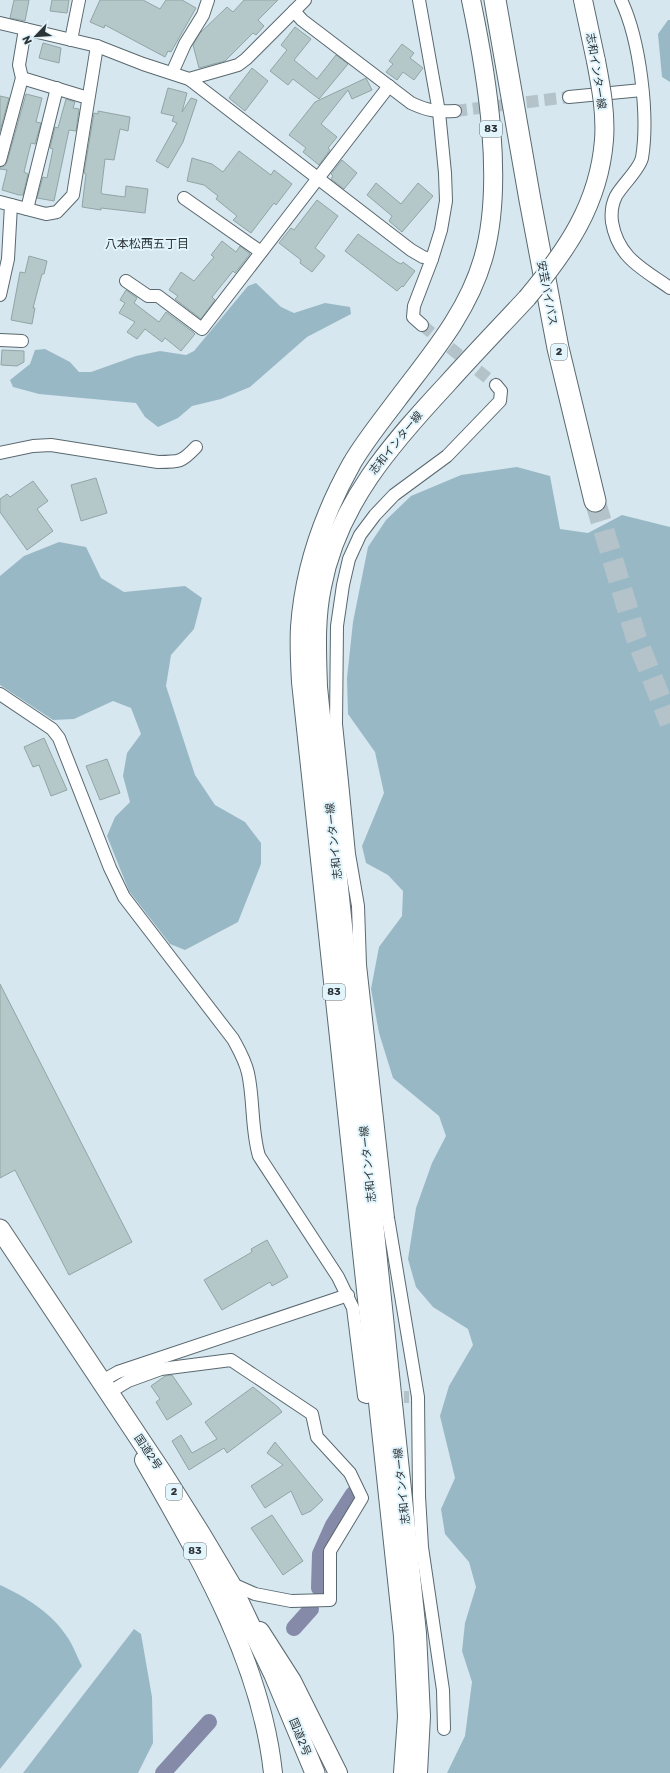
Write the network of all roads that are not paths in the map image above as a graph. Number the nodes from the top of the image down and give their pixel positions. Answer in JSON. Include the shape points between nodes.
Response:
{"nodes":[{"id":1,"x":79,"y":0,"type":"edge"},
{"id":2,"x":208,"y":0,"type":"edge"},
{"id":3,"x":304,"y":0,"type":"edge"},
{"id":4,"x":419,"y":0,"type":"edge"},
{"id":5,"x":471,"y":0,"type":"edge"},
{"id":6,"x":495,"y":0,"type":"edge"},
{"id":7,"x":507,"y":0,"type":"edge"},
{"id":8,"x":582,"y":0,"type":"edge"},
{"id":9,"x":621,"y":0,"type":"edge"},
{"id":10,"x":294,"y":11,"type":"junction"},
{"id":11,"x":0,"y":23,"type":"edge"},
{"id":12,"x":25,"y":29,"type":"junction"},
{"id":13,"x":71,"y":40,"type":"junction"},
{"id":14,"x":97,"y":46,"type":"junction"},
{"id":15,"x":172,"y":73,"type":"junction"},
{"id":16,"x":22,"y":78,"type":"junction"},
{"id":17,"x":189,"y":79,"type":"junction"},
{"id":18,"x":389,"y":86,"type":"junction"},
{"id":19,"x":57,"y":88,"type":"junction"},
{"id":20,"x":642,"y":90,"type":"junction"},
{"id":21,"x":569,"y":97,"type":"tunnel mouth"},
{"id":22,"x":88,"y":98,"type":"junction"},
{"id":23,"x":455,"y":111,"type":"tunnel mouth"},
{"id":24,"x":439,"y":112,"type":"junction"},
{"id":25,"x":0,"y":160,"type":"edge"},
{"id":26,"x":318,"y":178,"type":"junction"},
{"id":27,"x":184,"y":198,"type":"dead end"},
{"id":28,"x":530,"y":200,"type":"junction"},
{"id":29,"x":5,"y":204,"type":"edge"},
{"id":30,"x":27,"y":209,"type":"junction"},
{"id":31,"x":261,"y":252,"type":"junction"},
{"id":32,"x":432,"y":259,"type":"junction"},
{"id":33,"x":126,"y":281,"type":"dead end"},
{"id":34,"x":670,"y":288,"type":"edge"},
{"id":35,"x":0,"y":295,"type":"edge"},
{"id":36,"x":422,"y":325,"type":"tunnel mouth"},
{"id":37,"x":0,"y":340,"type":"edge"},
{"id":38,"x":22,"y":341,"type":"dead end"},
{"id":39,"x":496,"y":385,"type":"tunnel mouth"},
{"id":40,"x":196,"y":447,"type":"dead end"},
{"id":41,"x":0,"y":453,"type":"edge"},
{"id":42,"x":595,"y":502,"type":"tunnel mouth"},
{"id":43,"x":0,"y":694,"type":"edge"},
{"id":44,"x":0,"y":1229,"type":"edge"},
{"id":45,"x":348,"y":1295,"type":"junction"},
{"id":46,"x":77,"y":1346,"type":"junction"},
{"id":47,"x":104,"y":1388,"type":"junction"},
{"id":48,"x":367,"y":1397,"type":"dead end"},
{"id":49,"x":230,"y":1583,"type":"junction"},
{"id":50,"x":444,"y":1729,"type":"dead end"},
{"id":51,"x":273,"y":1773,"type":"edge"},
{"id":52,"x":315,"y":1773,"type":"edge"},
{"id":53,"x":338,"y":1773,"type":"edge"},
{"id":54,"x":403,"y":1773,"type":"edge"},
{"id":55,"x":418,"y":1773,"type":"edge"}],
"edges":[{"from":1,"to":13,"type":"street"},
{"from":2,"to":15,"type":"street","via":[[203,15],[185,44]]},
{"from":3,"to":10,"type":"street"},
{"from":4,"to":24,"type":"street"},
{"from":5,"to":54,"type":"main road","name":"志和インター線","number":"83","via":[[482,62],[493,154],[493,189],[483,259],[464,305],[445,337],[352,462],[318,538],[306,581],[300,627],[301,682],[403,1636],[407,1717]]},
{"from":6,"to":28,"type":"highway","name":"安芸バイパス","number":"2"},
{"from":7,"to":28,"type":"highway","name":"安芸バイパス","number":"2"},
{"from":8,"to":55,"type":"main road","name":"志和インター線","number":"83","bridge":true,"via":[[603,100],[604,132],[598,174],[588,208],[573,238],[553,267],[393,443],[371,473],[351,506],[334,544],[322,587],[317,633],[318,687],[417,1633],[421,1716]]},
{"from":9,"to":20,"type":"street","via":[[635,39]]},
{"from":10,"to":17,"type":"street","via":[[246,60],[238,65]]},
{"from":10,"to":18,"type":"street","via":[[302,20]]},
{"from":11,"to":12,"type":"street"},
{"from":12,"to":13,"type":"street"},
{"from":12,"to":16,"type":"street","via":[[19,65]]},
{"from":13,"to":14,"type":"street"},
{"from":14,"to":15,"type":"street"},
{"from":14,"to":22,"type":"street"},
{"from":15,"to":17,"type":"street"},
{"from":16,"to":19,"type":"street"},
{"from":16,"to":25,"type":"street"},
{"from":17,"to":26,"type":"street"},
{"from":18,"to":24,"type":"street","via":[[424,109]]},
{"from":18,"to":26,"type":"street"},
{"from":19,"to":22,"type":"street"},
{"from":19,"to":30,"type":"street"},
{"from":20,"to":21,"type":"street"},
{"from":20,"to":34,"type":"street","via":[[644,134],[641,160],[616,196],[611,214],[614,233],[620,247],[632,261]]},
{"from":22,"to":30,"type":"street","via":[[73,195],[57,212],[46,214]]},
{"from":23,"to":24,"type":"street"},
{"from":24,"to":32,"type":"street","via":[[446,201]]},
{"from":26,"to":31,"type":"street"},
{"from":26,"to":32,"type":"street","via":[[410,250]]},
{"from":27,"to":31,"type":"street"},
{"from":28,"to":42,"type":"highway","name":"安芸バイパス","number":"2","via":[[558,348]]},
{"from":29,"to":30,"type":"street"},
{"from":29,"to":35,"type":"street","via":[[8,259]]},
{"from":31,"to":33,"type":"street","via":[[202,328],[158,296],[148,296]]},
{"from":32,"to":36,"type":"street","via":[[414,306],[413,316]]},
{"from":37,"to":38,"type":"street"},
{"from":39,"to":50,"type":"street","via":[[501,391],[500,401],[447,456],[394,495],[374,515],[360,535],[349,558],[343,585],[337,626],[335,673],[336,724],[349,854],[358,906],[360,965],[388,1218],[414,1397],[422,1540],[443,1690]]},
{"from":40,"to":41,"type":"street","via":[[184,459],[171,462],[51,445]]},
{"from":43,"to":45,"type":"street","via":[[52,729],[59,738],[124,897],[244,1057],[254,1142],[259,1156]]},
{"from":44,"to":46,"type":"highway","name":"国道2号","number":"2"},
{"from":45,"to":47,"type":"street","via":[[118,1372]]},
{"from":45,"to":48,"type":"street","via":[[353,1308],[364,1396]]},
{"from":46,"to":47,"type":"highway","name":"国道2号","number":"2"},
{"from":46,"to":51,"type":"main road","number":"83","via":[[102,1394],[144,1459],[186,1533],[229,1621],[257,1696],[266,1729]]},
{"from":47,"to":49,"type":"highway","name":"国道2号","number":"2","via":[[167,1481]]},
{"from":47,"to":49,"type":"street","via":[[161,1369],[231,1360],[312,1414],[316,1437],[350,1473],[362,1498],[330,1551],[330,1600],[291,1601],[255,1594]]},
{"from":49,"to":52,"type":"highway","name":"国道2号","number":"2","via":[[271,1669]]},
{"from":49,"to":53,"type":"main road","via":[[292,1681]]}]}
